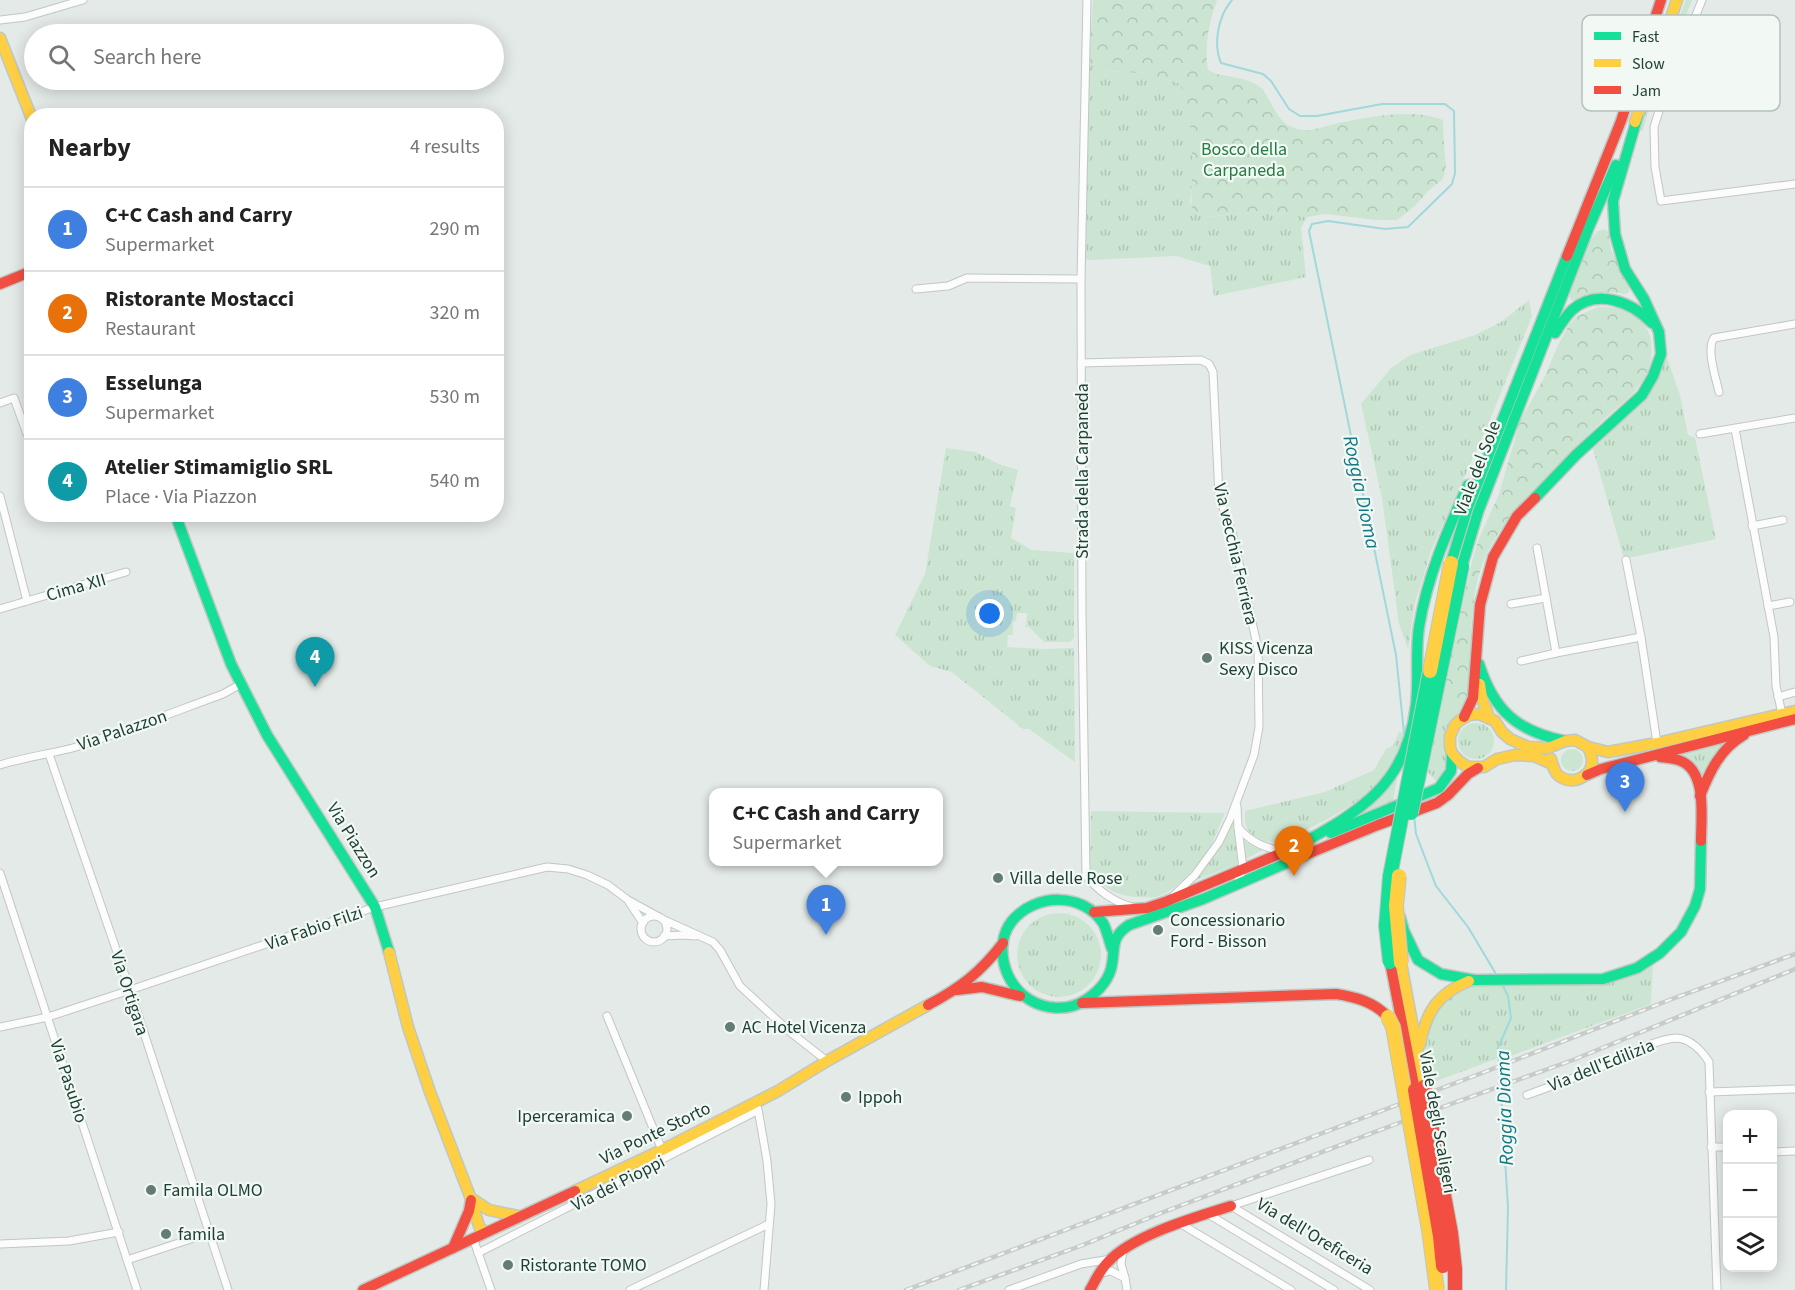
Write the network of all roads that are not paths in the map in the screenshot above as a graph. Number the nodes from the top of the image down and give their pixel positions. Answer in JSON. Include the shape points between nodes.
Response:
{"nodes":[{"id":1,"x":83,"y":0,"type":"edge"},
{"id":2,"x":1087,"y":0,"type":"edge"},
{"id":3,"x":1660,"y":0,"type":"edge"},
{"id":4,"x":1702,"y":0,"type":"edge"},
{"id":5,"x":1656,"y":15,"type":"edge"},
{"id":6,"x":1696,"y":15,"type":"edge"},
{"id":7,"x":0,"y":21,"type":"edge"},
{"id":8,"x":0,"y":38,"type":"edge"},
{"id":9,"x":28,"y":108,"type":"edge"},
{"id":10,"x":1624,"y":111,"type":"edge"},
{"id":11,"x":1639,"y":111,"type":"edge"},
{"id":12,"x":1659,"y":111,"type":"edge"},
{"id":13,"x":1638,"y":115,"type":"junction"},
{"id":14,"x":1795,"y":184,"type":"edge"},
{"id":15,"x":24,"y":274,"type":"edge"},
{"id":16,"x":1081,"y":279,"type":"junction"},
{"id":17,"x":0,"y":284,"type":"edge"},
{"id":18,"x":916,"y":290,"type":"dead end"},
{"id":19,"x":1795,"y":324,"type":"edge"},
{"id":20,"x":1659,"y":332,"type":"junction"},
{"id":21,"x":1081,"y":363,"type":"junction"},
{"id":22,"x":1534,"y":368,"type":"junction"},
{"id":23,"x":1719,"y":392,"type":"dead end"},
{"id":24,"x":0,"y":403,"type":"edge"},
{"id":25,"x":1506,"y":408,"type":"junction"},
{"id":26,"x":1795,"y":418,"type":"edge"},
{"id":27,"x":24,"y":426,"type":"edge"},
{"id":28,"x":1735,"y":429,"type":"junction"},
{"id":29,"x":1700,"y":434,"type":"dead end"},
{"id":30,"x":0,"y":496,"type":"edge"},
{"id":31,"x":1782,"y":520,"type":"dead end"},
{"id":32,"x":178,"y":522,"type":"edge"},
{"id":33,"x":1752,"y":526,"type":"junction"},
{"id":34,"x":1537,"y":548,"type":"dead end"},
{"id":35,"x":1626,"y":560,"type":"dead end"},
{"id":36,"x":1456,"y":564,"type":"junction"},
{"id":37,"x":126,"y":572,"type":"dead end"},
{"id":38,"x":1546,"y":598,"type":"junction"},
{"id":39,"x":27,"y":601,"type":"junction"},
{"id":40,"x":1790,"y":602,"type":"dead end"},
{"id":41,"x":1511,"y":604,"type":"dead end"},
{"id":42,"x":1768,"y":606,"type":"junction"},
{"id":43,"x":0,"y":609,"type":"edge"},
{"id":44,"x":1641,"y":637,"type":"junction"},
{"id":45,"x":1556,"y":653,"type":"junction"},
{"id":46,"x":1478,"y":658,"type":"junction"},
{"id":47,"x":1521,"y":661,"type":"dead end"},
{"id":48,"x":241,"y":684,"type":"junction"},
{"id":49,"x":1795,"y":692,"type":"edge"},
{"id":50,"x":1778,"y":697,"type":"junction"},
{"id":51,"x":1791,"y":715,"type":"edge"},
{"id":52,"x":1464,"y":717,"type":"junction"},
{"id":53,"x":1490,"y":717,"type":"junction"},
{"id":54,"x":1755,"y":729,"type":"junction"},
{"id":55,"x":1502,"y":732,"type":"junction"},
{"id":56,"x":1561,"y":743,"type":"junction"},
{"id":57,"x":1657,"y":743,"type":"junction"},
{"id":58,"x":1588,"y":747,"type":"junction"},
{"id":59,"x":1452,"y":753,"type":"junction"},
{"id":60,"x":49,"y":754,"type":"junction"},
{"id":61,"x":1650,"y":757,"type":"junction"},
{"id":62,"x":1497,"y":759,"type":"junction"},
{"id":63,"x":1552,"y":764,"type":"junction"},
{"id":64,"x":0,"y":765,"type":"edge"},
{"id":65,"x":1479,"y":768,"type":"junction"},
{"id":66,"x":1587,"y":775,"type":"junction"},
{"id":67,"x":1700,"y":796,"type":"junction"},
{"id":68,"x":1237,"y":797,"type":"junction"},
{"id":69,"x":1411,"y":807,"type":"junction"},
{"id":70,"x":1238,"y":827,"type":"junction"},
{"id":71,"x":1290,"y":849,"type":"junction"},
{"id":72,"x":1243,"y":869,"type":"junction"},
{"id":73,"x":0,"y":873,"type":"edge"},
{"id":74,"x":1236,"y":885,"type":"junction"},
{"id":75,"x":628,"y":900,"type":"junction"},
{"id":76,"x":1165,"y":902,"type":"junction"},
{"id":77,"x":1396,"y":906,"type":"junction"},
{"id":78,"x":375,"y":907,"type":"junction"},
{"id":79,"x":1140,"y":909,"type":"junction"},
{"id":80,"x":1094,"y":912,"type":"junction"},
{"id":81,"x":660,"y":918,"type":"junction"},
{"id":82,"x":643,"y":923,"type":"junction"},
{"id":83,"x":664,"y":936,"type":"junction"},
{"id":84,"x":704,"y":937,"type":"junction"},
{"id":85,"x":1003,"y":943,"type":"junction"},
{"id":86,"x":1112,"y":949,"type":"junction"},
{"id":87,"x":1395,"y":963,"type":"junction"},
{"id":88,"x":1474,"y":980,"type":"junction"},
{"id":89,"x":130,"y":990,"type":"junction"},
{"id":90,"x":954,"y":991,"type":"junction"},
{"id":91,"x":1024,"y":997,"type":"junction"},
{"id":92,"x":1082,"y":1003,"type":"junction"},
{"id":93,"x":607,"y":1016,"type":"dead end"},
{"id":94,"x":48,"y":1017,"type":"junction"},
{"id":95,"x":0,"y":1027,"type":"edge"},
{"id":96,"x":1418,"y":1052,"type":"junction"},
{"id":97,"x":827,"y":1061,"type":"junction"},
{"id":98,"x":1795,"y":1089,"type":"edge"},
{"id":99,"x":1709,"y":1092,"type":"junction"},
{"id":100,"x":1527,"y":1095,"type":"dead end"},
{"id":101,"x":758,"y":1106,"type":"junction"},
{"id":102,"x":1711,"y":1147,"type":"junction"},
{"id":103,"x":1723,"y":1147,"type":"edge"},
{"id":104,"x":662,"y":1150,"type":"junction"},
{"id":105,"x":1795,"y":1151,"type":"edge"},
{"id":106,"x":1777,"y":1152,"type":"edge"},
{"id":107,"x":1369,"y":1160,"type":"dead end"},
{"id":108,"x":475,"y":1202,"type":"junction"},
{"id":109,"x":1231,"y":1206,"type":"junction"},
{"id":110,"x":1208,"y":1214,"type":"junction"},
{"id":111,"x":518,"y":1216,"type":"junction"},
{"id":112,"x":770,"y":1224,"type":"junction"},
{"id":113,"x":1181,"y":1224,"type":"junction"},
{"id":114,"x":118,"y":1232,"type":"junction"},
{"id":115,"x":209,"y":1233,"type":"junction"},
{"id":116,"x":478,"y":1235,"type":"junction"},
{"id":117,"x":0,"y":1244,"type":"edge"},
{"id":118,"x":453,"y":1248,"type":"junction"},
{"id":119,"x":1123,"y":1251,"type":"junction"},
{"id":120,"x":478,"y":1254,"type":"junction"},
{"id":121,"x":1111,"y":1259,"type":"junction"},
{"id":122,"x":127,"y":1260,"type":"junction"},
{"id":123,"x":1100,"y":1273,"type":"junction"},
{"id":124,"x":1125,"y":1278,"type":"junction"},
{"id":125,"x":764,"y":1289,"type":"edge"},
{"id":126,"x":137,"y":1290,"type":"edge"},
{"id":127,"x":228,"y":1290,"type":"edge"},
{"id":128,"x":363,"y":1290,"type":"edge"},
{"id":129,"x":491,"y":1290,"type":"edge"},
{"id":130,"x":630,"y":1290,"type":"edge"},
{"id":131,"x":1009,"y":1290,"type":"edge"},
{"id":132,"x":1090,"y":1290,"type":"edge"},
{"id":133,"x":1127,"y":1290,"type":"edge"},
{"id":134,"x":1291,"y":1290,"type":"edge"},
{"id":135,"x":1334,"y":1290,"type":"edge"},
{"id":136,"x":1370,"y":1290,"type":"edge"},
{"id":137,"x":1437,"y":1290,"type":"edge"},
{"id":138,"x":1443,"y":1290,"type":"edge"},
{"id":139,"x":1455,"y":1290,"type":"edge"},
{"id":140,"x":1717,"y":1290,"type":"edge"}],
"edges":[{"from":1,"to":7,"type":"street"},
{"from":2,"to":16,"type":"street","name":"Strada della Carpaneda"},
{"from":3,"to":5,"type":"main road","name":"Viale del Sole"},
{"from":4,"to":6,"type":"street"},
{"from":8,"to":9,"type":"main road"},
{"from":10,"to":25,"type":"main road","name":"Viale del Sole"},
{"from":11,"to":13,"type":"main road","name":"Viale del Sole"},
{"from":12,"to":14,"type":"street","via":[[1654,127],[1661,201]]},
{"from":13,"to":20,"type":"main road","via":[[1613,201],[1615,234],[1625,269]]},
{"from":13,"to":22,"type":"main road","name":"Viale del Sole"},
{"from":15,"to":17,"type":"main road"},
{"from":16,"to":18,"type":"street","via":[[967,278],[948,286]]},
{"from":16,"to":21,"type":"street","name":"Strada della Carpaneda"},
{"from":19,"to":23,"type":"street","via":[[1714,338],[1711,350]]},
{"from":20,"to":22,"type":"main road","via":[[1634,306],[1597,299],[1578,305],[1563,319]]},
{"from":20,"to":46,"type":"main road","via":[[1661,354],[1642,395],[1524,509],[1493,558],[1480,605]]},
{"from":21,"to":68,"type":"street","name":"Via vecchia Ferriera","via":[[1201,360],[1213,372],[1219,496],[1233,536],[1258,649],[1259,727],[1254,754]]},
{"from":21,"to":79,"type":"street","name":"Strada della Carpaneda","via":[[1086,876],[1098,891]]},
{"from":22,"to":36,"type":"main road","name":"Viale del Sole"},
{"from":24,"to":27,"type":"street","via":[[14,398]]},
{"from":25,"to":36,"type":"main road","name":"Viale del Sole","via":[[1467,510]]},
{"from":25,"to":71,"type":"main road","via":[[1449,526],[1425,594],[1418,629],[1413,729],[1400,764],[1359,809]]},
{"from":26,"to":28,"type":"street"},
{"from":28,"to":29,"type":"street"},
{"from":28,"to":33,"type":"street"},
{"from":30,"to":39,"type":"street","name":"Cima XII"},
{"from":31,"to":33,"type":"street"},
{"from":32,"to":48,"type":"main road","name":"Via Piazzon"},
{"from":33,"to":42,"type":"street"},
{"from":34,"to":38,"type":"street"},
{"from":35,"to":44,"type":"street"},
{"from":36,"to":77,"type":"main road","name":"Viale del Sole","bridge":true},
{"from":36,"to":87,"type":"main road","name":"Viale del Sole","bridge":true,"via":[[1390,876],[1386,926]]},
{"from":37,"to":39,"type":"street","name":"Cima XII"},
{"from":38,"to":41,"type":"street"},
{"from":38,"to":45,"type":"street"},
{"from":39,"to":43,"type":"street","name":"Cima XII"},
{"from":40,"to":42,"type":"street"},
{"from":42,"to":50,"type":"street"},
{"from":44,"to":45,"type":"street"},
{"from":44,"to":57,"type":"street"},
{"from":45,"to":47,"type":"street"},
{"from":46,"to":52,"type":"main road","via":[[1473,698]]},
{"from":46,"to":53,"type":"main road","via":[[1482,698]]},
{"from":46,"to":56,"type":"main road","via":[[1490,693],[1500,708],[1529,731]]},
{"from":48,"to":60,"type":"street","name":"Via Palazzon","via":[[223,694]]},
{"from":48,"to":78,"type":"main road","name":"Via Piazzon","via":[[267,735]]},
{"from":49,"to":50,"type":"street"},
{"from":50,"to":51,"type":"street"},
{"from":51,"to":54,"type":"main road"},
{"from":51,"to":57,"type":"main road"},
{"from":52,"to":53,"type":"main road"},
{"from":52,"to":59,"type":"main road","via":[[1450,736]]},
{"from":53,"to":55,"type":"main road"},
{"from":54,"to":61,"type":"main road"},
{"from":54,"to":67,"type":"main road","via":[[1736,739],[1721,754]]},
{"from":55,"to":56,"type":"main road","via":[[1528,747]]},
{"from":55,"to":62,"type":"main road","via":[[1503,749]]},
{"from":56,"to":58,"type":"main road","via":[[1580,741]]},
{"from":56,"to":63,"type":"main road","via":[[1552,754]]},
{"from":57,"to":58,"type":"main road","via":[[1608,752]]},
{"from":58,"to":66,"type":"main road","via":[[1593,761]]},
{"from":59,"to":65,"type":"main road","via":[[1463,765]]},
{"from":59,"to":69,"type":"main road","via":[[1451,771],[1444,782]]},
{"from":60,"to":64,"type":"street","name":"Via Palazzon"},
{"from":60,"to":89,"type":"street","name":"Via Ortigara"},
{"from":61,"to":66,"type":"main road"},
{"from":61,"to":67,"type":"main road","via":[[1676,759],[1689,765],[1696,774]]},
{"from":62,"to":63,"type":"main road","via":[[1525,755]]},
{"from":62,"to":65,"type":"main road"},
{"from":63,"to":66,"type":"main road","via":[[1556,773],[1567,780]]},
{"from":65,"to":69,"type":"main road","via":[[1467,774],[1443,800]]},
{"from":67,"to":88,"type":"main road","via":[[1700,889],[1681,932],[1660,953],[1637,968],[1603,979]]},
{"from":68,"to":70,"type":"street","name":"Via vecchia Ferriera"},
{"from":68,"to":76,"type":"street","name":"Via vecchia Ferriera","via":[[1219,842],[1184,887]]},
{"from":69,"to":71,"type":"main road"},
{"from":69,"to":74,"type":"main road"},
{"from":70,"to":71,"type":"street","via":[[1265,848]]},
{"from":70,"to":72,"type":"street","name":"Via vecchia Ferriera"},
{"from":71,"to":72,"type":"main road"},
{"from":72,"to":74,"type":"street"},
{"from":72,"to":76,"type":"main road"},
{"from":73,"to":94,"type":"street","name":"Via Pasubio"},
{"from":74,"to":86,"type":"main road","via":[[1129,925],[1120,930]]},
{"from":75,"to":78,"type":"street","name":"Via Fabio Filzi","via":[[587,875],[547,867]]},
{"from":75,"to":81,"type":"street","name":"Via Fabio Filzi"},
{"from":75,"to":82,"type":"street","name":"Via Fabio Filzi"},
{"from":76,"to":79,"type":"main road"},
{"from":77,"to":87,"type":"main road","name":"Viale del Sole","bridge":true},
{"from":77,"to":88,"type":"main road","bridge":true,"via":[[1418,960],[1441,975]]},
{"from":78,"to":89,"type":"street","name":"Via Fabio Filzi"},
{"from":78,"to":108,"type":"main road","name":"Via Piazzon","via":[[430,1092]]},
{"from":79,"to":80,"type":"main road"},
{"from":80,"to":85,"type":"main road","via":[[1063,899],[1040,901],[1012,922]]},
{"from":80,"to":86,"type":"main road","via":[[1107,929]]},
{"from":81,"to":82,"type":"street","via":[[652,917]]},
{"from":81,"to":83,"type":"street","via":[[666,925]]},
{"from":81,"to":84,"type":"street","name":"Via Fabio Filzi"},
{"from":82,"to":83,"type":"street","via":[[643,934],[649,940],[659,941]]},
{"from":83,"to":84,"type":"street"},
{"from":84,"to":97,"type":"street","via":[[720,950],[740,986]]},
{"from":85,"to":90,"type":"main road","name":"Via Ponte Storto","via":[[987,964]]},
{"from":85,"to":91,"type":"main road","via":[[1008,979]]},
{"from":86,"to":92,"type":"main road","via":[[1111,966],[1103,984]]},
{"from":87,"to":96,"type":"main road","name":"Viale degli Scaligeri"},
{"from":87,"to":138,"type":"main road","name":"Viale degli Scaligeri","bridge":true,"via":[[1440,1236]]},
{"from":88,"to":96,"type":"main road","via":[[1439,998],[1432,1007]]},
{"from":89,"to":94,"type":"street","name":"Via Fabio Filzi"},
{"from":89,"to":115,"type":"street","name":"Via Ortigara"},
{"from":90,"to":91,"type":"main road","name":"Via Ponte Storto","via":[[987,986]]},
{"from":90,"to":97,"type":"main road","name":"Via Ponte Storto"},
{"from":91,"to":92,"type":"main road","via":[[1052,1008]]},
{"from":92,"to":137,"type":"main road","bridge":true,"via":[[1336,994],[1356,997],[1381,1009],[1393,1028]]},
{"from":93,"to":104,"type":"street"},
{"from":94,"to":95,"type":"street","name":"Via Fabio Filzi"},
{"from":94,"to":114,"type":"street","name":"Via Pasubio"},
{"from":96,"to":139,"type":"main road","name":"Viale degli Scaligeri","bridge":true,"via":[[1451,1233]]},
{"from":97,"to":101,"type":"main road","name":"Via Ponte Storto"},
{"from":98,"to":99,"type":"street"},
{"from":99,"to":100,"type":"street","name":"Via dell'Edilizia","via":[[1709,1062],[1688,1041],[1677,1038],[1658,1042]]},
{"from":99,"to":102,"type":"street","name":"Via dell'Edilizia"},
{"from":101,"to":104,"type":"main road","name":"Via Ponte Storto"},
{"from":101,"to":112,"type":"street","via":[[767,1161]]},
{"from":101,"to":120,"type":"street","name":"Via dei Pioppi"},
{"from":102,"to":103,"type":"street"},
{"from":102,"to":140,"type":"street","name":"Via dell'Edilizia"},
{"from":104,"to":111,"type":"main road","name":"Via Ponte Storto"},
{"from":105,"to":106,"type":"street"},
{"from":107,"to":109,"type":"street"},
{"from":108,"to":111,"type":"main road","via":[[489,1210]]},
{"from":108,"to":116,"type":"main road","name":"Via Piazzon","via":[[483,1214]]},
{"from":108,"to":118,"type":"main road"},
{"from":109,"to":110,"type":"main road","name":"Via dell'Oreficeria"},
{"from":109,"to":136,"type":"street","name":"Via dell'Oreficeria"},
{"from":110,"to":113,"type":"main road","name":"Via dell'Oreficeria"},
{"from":110,"to":135,"type":"street","name":"Via dell'Oreficeria"},
{"from":111,"to":116,"type":"main road","name":"Via Ponte Storto"},
{"from":112,"to":125,"type":"street"},
{"from":112,"to":130,"type":"street"},
{"from":113,"to":119,"type":"main road","name":"Via dell'Oreficeria"},
{"from":113,"to":134,"type":"street"},
{"from":114,"to":117,"type":"street","via":[[69,1241]]},
{"from":114,"to":122,"type":"street","name":"Via Pasubio"},
{"from":115,"to":122,"type":"street"},
{"from":115,"to":127,"type":"street","name":"Via Ortigara"},
{"from":116,"to":118,"type":"main road","name":"Via Ponte Storto"},
{"from":116,"to":120,"type":"street"},
{"from":118,"to":128,"type":"main road","name":"Via Ponte Storto"},
{"from":119,"to":121,"type":"main road","name":"Via dell'Oreficeria"},
{"from":119,"to":124,"type":"street"},
{"from":120,"to":129,"type":"street"},
{"from":121,"to":123,"type":"main road","name":"Via dell'Oreficeria"},
{"from":121,"to":131,"type":"street","via":[[1081,1264]]},
{"from":122,"to":126,"type":"street","name":"Via Pasubio"},
{"from":123,"to":124,"type":"street","via":[[1106,1270]]},
{"from":123,"to":132,"type":"main road","name":"Via dell'Oreficeria"},
{"from":124,"to":133,"type":"street"}]}
